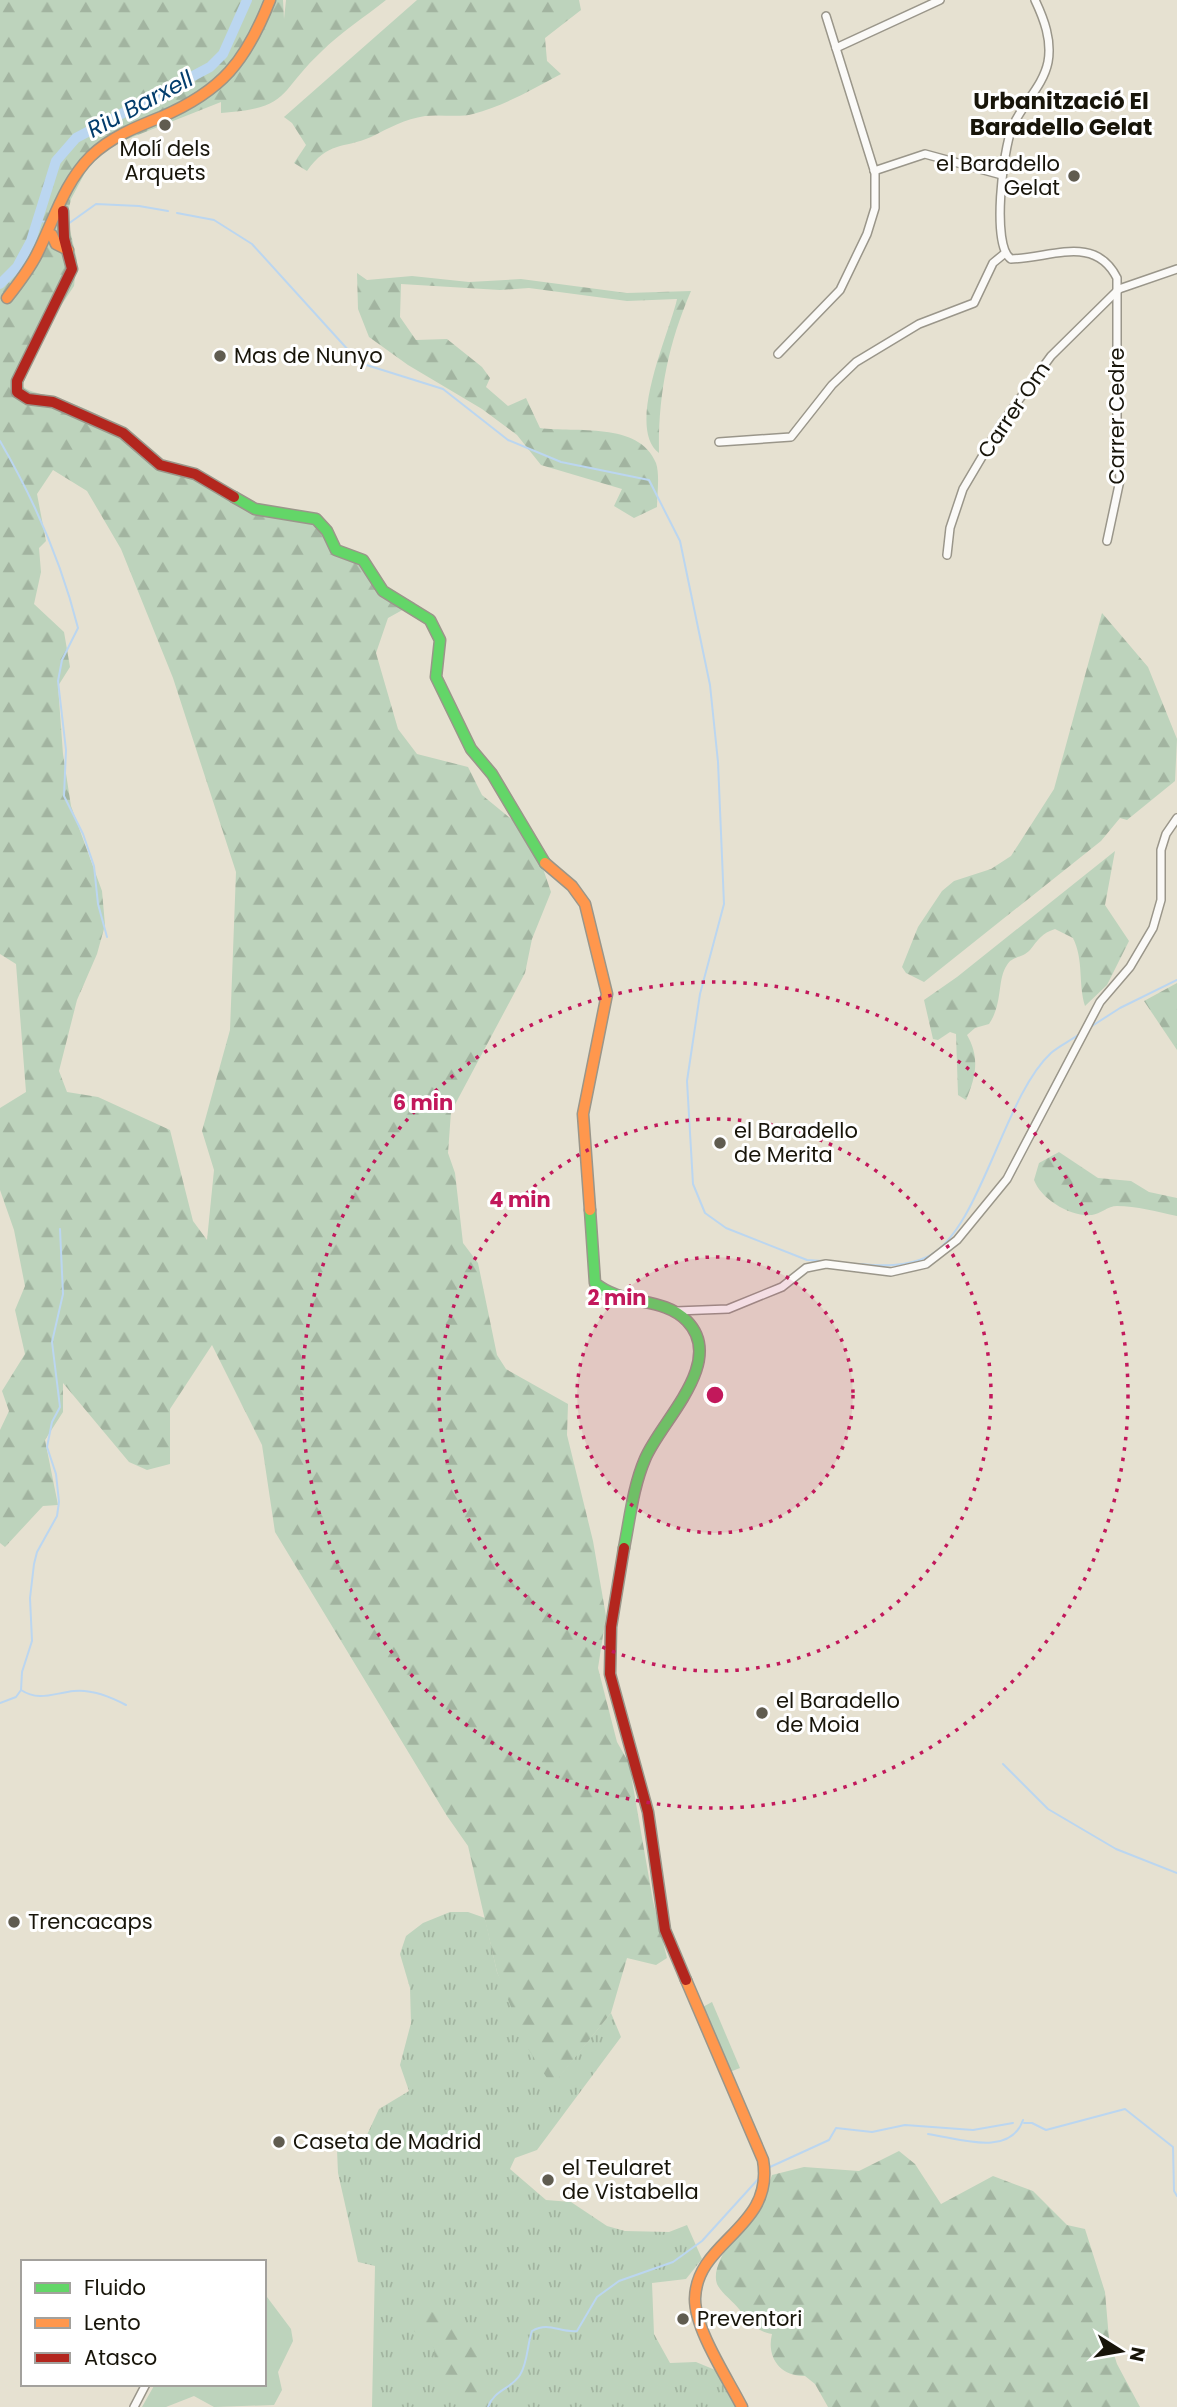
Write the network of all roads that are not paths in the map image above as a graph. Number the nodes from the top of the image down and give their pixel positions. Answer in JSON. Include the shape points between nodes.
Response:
{"nodes":[{"id":1,"x":270,"y":0,"type":"edge"},
{"id":2,"x":940,"y":0,"type":"edge"},
{"id":3,"x":1035,"y":0,"type":"edge"},
{"id":4,"x":826,"y":16,"type":"dead end"},
{"id":5,"x":836,"y":48,"type":"junction"},
{"id":6,"x":874,"y":172,"type":"junction"},
{"id":7,"x":1002,"y":175,"type":"junction"},
{"id":8,"x":60,"y":211,"type":"junction"},
{"id":9,"x":54,"y":242,"type":"junction"},
{"id":10,"x":1004,"y":254,"type":"junction"},
{"id":11,"x":37,"y":257,"type":"junction"},
{"id":12,"x":1177,"y":270,"type":"edge"},
{"id":13,"x":1119,"y":289,"type":"junction"},
{"id":14,"x":3,"y":300,"type":"edge"},
{"id":15,"x":778,"y":354,"type":"dead end"},
{"id":16,"x":719,"y":442,"type":"dead end"},
{"id":17,"x":1107,"y":541,"type":"dead end"},
{"id":18,"x":947,"y":555,"type":"dead end"},
{"id":19,"x":1177,"y":818,"type":"edge"},
{"id":20,"x":676,"y":1311,"type":"junction"},
{"id":21,"x":145,"y":2386,"type":"edge"},
{"id":22,"x":134,"y":2407,"type":"edge"},
{"id":23,"x":742,"y":2407,"type":"edge"}],
"edges":[{"from":1,"to":8,"type":"street","via":[[249,51],[220,86],[184,108],[124,132],[86,168]]},
{"from":2,"to":5,"type":"street"},
{"from":3,"to":7,"type":"street","via":[[1047,34],[1047,64],[1010,132]]},
{"from":4,"to":5,"type":"street"},
{"from":5,"to":6,"type":"street"},
{"from":6,"to":7,"type":"street","via":[[925,154]]},
{"from":6,"to":15,"type":"street","via":[[873,217],[846,281],[835,299]]},
{"from":7,"to":10,"type":"street"},
{"from":8,"to":9,"type":"street"},
{"from":8,"to":11,"type":"street"},
{"from":9,"to":11,"type":"street"},
{"from":9,"to":14,"type":"street","via":[[33,273]]},
{"from":9,"to":20,"type":"street","via":[[68,250],[72,269],[17,380],[17,392],[28,399],[53,402],[123,433],[160,466],[195,474],[255,509],[316,519],[336,550],[363,560],[383,592],[430,620],[440,640],[436,677],[444,696],[471,749],[492,774],[542,860],[585,904],[605,979],[607,994],[583,1114],[595,1283],[616,1298]]},
{"from":10,"to":13,"type":"street","via":[[1016,259],[1089,251],[1110,265]]},
{"from":10,"to":16,"type":"street","via":[[993,263],[974,303],[919,324],[856,362],[791,437]]},
{"from":11,"to":14,"type":"street"},
{"from":12,"to":13,"type":"street"},
{"from":13,"to":17,"type":"street","name":"Carrer Cedre","via":[[1120,481]]},
{"from":13,"to":18,"type":"street","name":"Carrer Om","via":[[1051,356],[1002,423],[963,489]]},
{"from":19,"to":20,"type":"street","via":[[1161,850],[1161,900],[1153,928],[1130,967],[1100,1002],[1007,1179],[957,1240],[926,1264],[891,1272],[826,1264],[806,1268],[782,1287],[728,1309]]},
{"from":20,"to":23,"type":"street","via":[[691,1326],[700,1354],[686,1391],[664,1421],[637,1479],[609,1667],[651,1827],[665,1930],[764,2160],[763,2193],[714,2256],[695,2300]]},
{"from":21,"to":22,"type":"street"}]}
